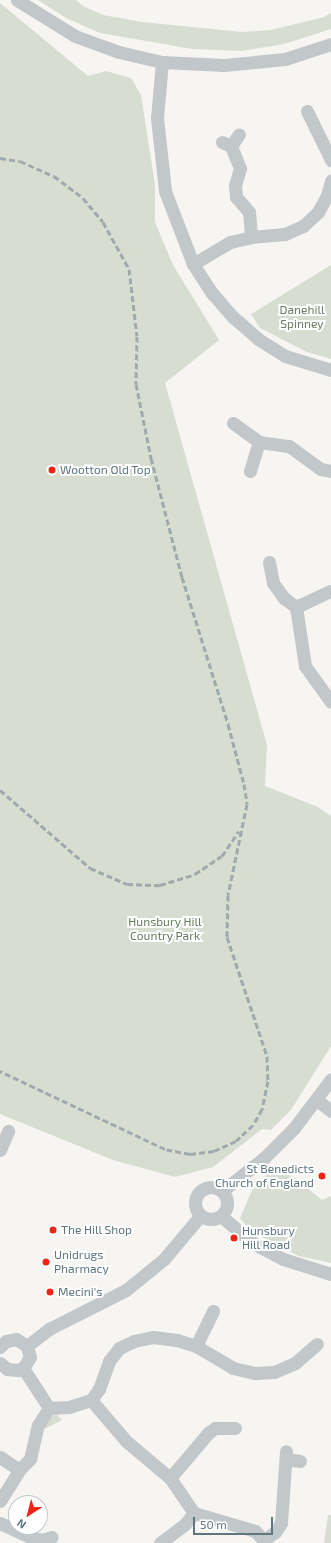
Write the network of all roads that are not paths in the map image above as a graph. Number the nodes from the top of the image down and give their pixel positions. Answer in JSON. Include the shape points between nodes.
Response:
{"nodes":[{"id":1,"x":17,"y":0,"type":"edge"},
{"id":2,"x":331,"y":44,"type":"edge"},
{"id":3,"x":162,"y":62,"type":"junction"},
{"id":4,"x":313,"y":115,"type":"dead end"},
{"id":5,"x":239,"y":134,"type":"dead end"},
{"id":6,"x":331,"y":160,"type":"edge"},
{"id":7,"x":331,"y":181,"type":"edge"},
{"id":8,"x":251,"y":237,"type":"junction"},
{"id":9,"x":193,"y":264,"type":"junction"},
{"id":10,"x":331,"y":370,"type":"edge"},
{"id":11,"x":233,"y":423,"type":"dead end"},
{"id":12,"x":259,"y":442,"type":"junction"},
{"id":13,"x":250,"y":471,"type":"dead end"},
{"id":14,"x":331,"y":471,"type":"edge"},
{"id":15,"x":269,"y":562,"type":"dead end"},
{"id":16,"x":331,"y":591,"type":"edge"},
{"id":17,"x":296,"y":608,"type":"junction"},
{"id":18,"x":331,"y":702,"type":"edge"},
{"id":19,"x":331,"y":1079,"type":"edge"},
{"id":20,"x":317,"y":1100,"type":"junction"},
{"id":21,"x":331,"y":1111,"type":"edge"},
{"id":22,"x":8,"y":1131,"type":"dead end"},
{"id":23,"x":0,"y":1150,"type":"edge"},
{"id":24,"x":222,"y":1191,"type":"junction"},
{"id":25,"x":201,"y":1215,"type":"junction"},
{"id":26,"x":221,"y":1216,"type":"junction"},
{"id":27,"x":331,"y":1274,"type":"edge"},
{"id":28,"x":213,"y":1311,"type":"dead end"},
{"id":29,"x":2,"y":1340,"type":"edge"},
{"id":30,"x":317,"y":1344,"type":"dead end"},
{"id":31,"x":27,"y":1346,"type":"junction"},
{"id":32,"x":196,"y":1346,"type":"junction"},
{"id":33,"x":0,"y":1363,"type":"edge"},
{"id":34,"x":23,"y":1368,"type":"junction"},
{"id":35,"x":91,"y":1400,"type":"junction"},
{"id":36,"x":49,"y":1408,"type":"junction"},
{"id":37,"x":235,"y":1428,"type":"dead end"},
{"id":38,"x":0,"y":1457,"type":"edge"},
{"id":39,"x":300,"y":1461,"type":"dead end"},
{"id":40,"x":19,"y":1470,"type":"junction"},
{"id":41,"x":170,"y":1478,"type":"junction"},
{"id":42,"x":0,"y":1501,"type":"edge"},
{"id":43,"x":194,"y":1513,"type":"junction"},
{"id":44,"x":0,"y":1523,"type":"edge"},
{"id":45,"x":45,"y":1540,"type":"edge"},
{"id":46,"x":265,"y":1541,"type":"edge"},
{"id":47,"x":160,"y":1543,"type":"edge"}],
"edges":[{"from":1,"to":3,"type":"street","via":[[75,36],[119,52]]},
{"from":2,"to":3,"type":"street","via":[[285,59],[224,65]]},
{"from":3,"to":9,"type":"street","via":[[157,118],[165,191]]},
{"from":4,"to":6,"type":"street"},
{"from":5,"to":8,"type":"street","via":[[226,144],[240,168],[235,185],[236,197],[249,212]]},
{"from":7,"to":8,"type":"street","via":[[327,196],[318,212],[302,226],[285,234]]},
{"from":8,"to":9,"type":"street","via":[[230,242]]},
{"from":9,"to":10,"type":"street","via":[[212,293],[233,317],[258,339],[285,356]]},
{"from":11,"to":12,"type":"street"},
{"from":12,"to":13,"type":"street"},
{"from":12,"to":14,"type":"street","via":[[289,446],[321,469]]},
{"from":15,"to":17,"type":"street","via":[[273,583],[284,598]]},
{"from":16,"to":17,"type":"street"},
{"from":17,"to":18,"type":"street","via":[[301,629],[304,666]]},
{"from":19,"to":20,"type":"street"},
{"from":20,"to":21,"type":"street"},
{"from":20,"to":24,"type":"street","via":[[264,1158]]},
{"from":22,"to":23,"type":"street"},
{"from":24,"to":25,"type":"street","via":[[213,1187],[199,1192],[196,1206]]},
{"from":24,"to":26,"type":"street","via":[[227,1201]]},
{"from":25,"to":26,"type":"street","via":[[211,1219]]},
{"from":25,"to":31,"type":"street","via":[[164,1259],[126,1290],[49,1329]]},
{"from":26,"to":27,"type":"street","via":[[253,1243],[283,1259]]},
{"from":28,"to":32,"type":"street"},
{"from":29,"to":31,"type":"street","via":[[16,1339]]},
{"from":30,"to":32,"type":"street","via":[[295,1363],[274,1372],[255,1373],[233,1368]]},
{"from":31,"to":34,"type":"street","via":[[30,1357]]},
{"from":32,"to":35,"type":"street","via":[[177,1340],[152,1337],[119,1348],[109,1361],[99,1389]]},
{"from":33,"to":34,"type":"street","via":[[12,1371]]},
{"from":34,"to":36,"type":"street"},
{"from":35,"to":36,"type":"street","via":[[69,1407]]},
{"from":35,"to":41,"type":"street","via":[[126,1442]]},
{"from":36,"to":40,"type":"street","via":[[38,1425],[32,1453]]},
{"from":37,"to":41,"type":"street","via":[[215,1428],[208,1433]]},
{"from":38,"to":40,"type":"street"},
{"from":39,"to":46,"type":"street","via":[[286,1455],[281,1523]]},
{"from":40,"to":42,"type":"street"},
{"from":41,"to":43,"type":"street"},
{"from":43,"to":46,"type":"street","via":[[210,1520],[254,1531]]},
{"from":43,"to":47,"type":"street","via":[[185,1524]]},
{"from":44,"to":45,"type":"street","via":[[19,1533]]}]}
